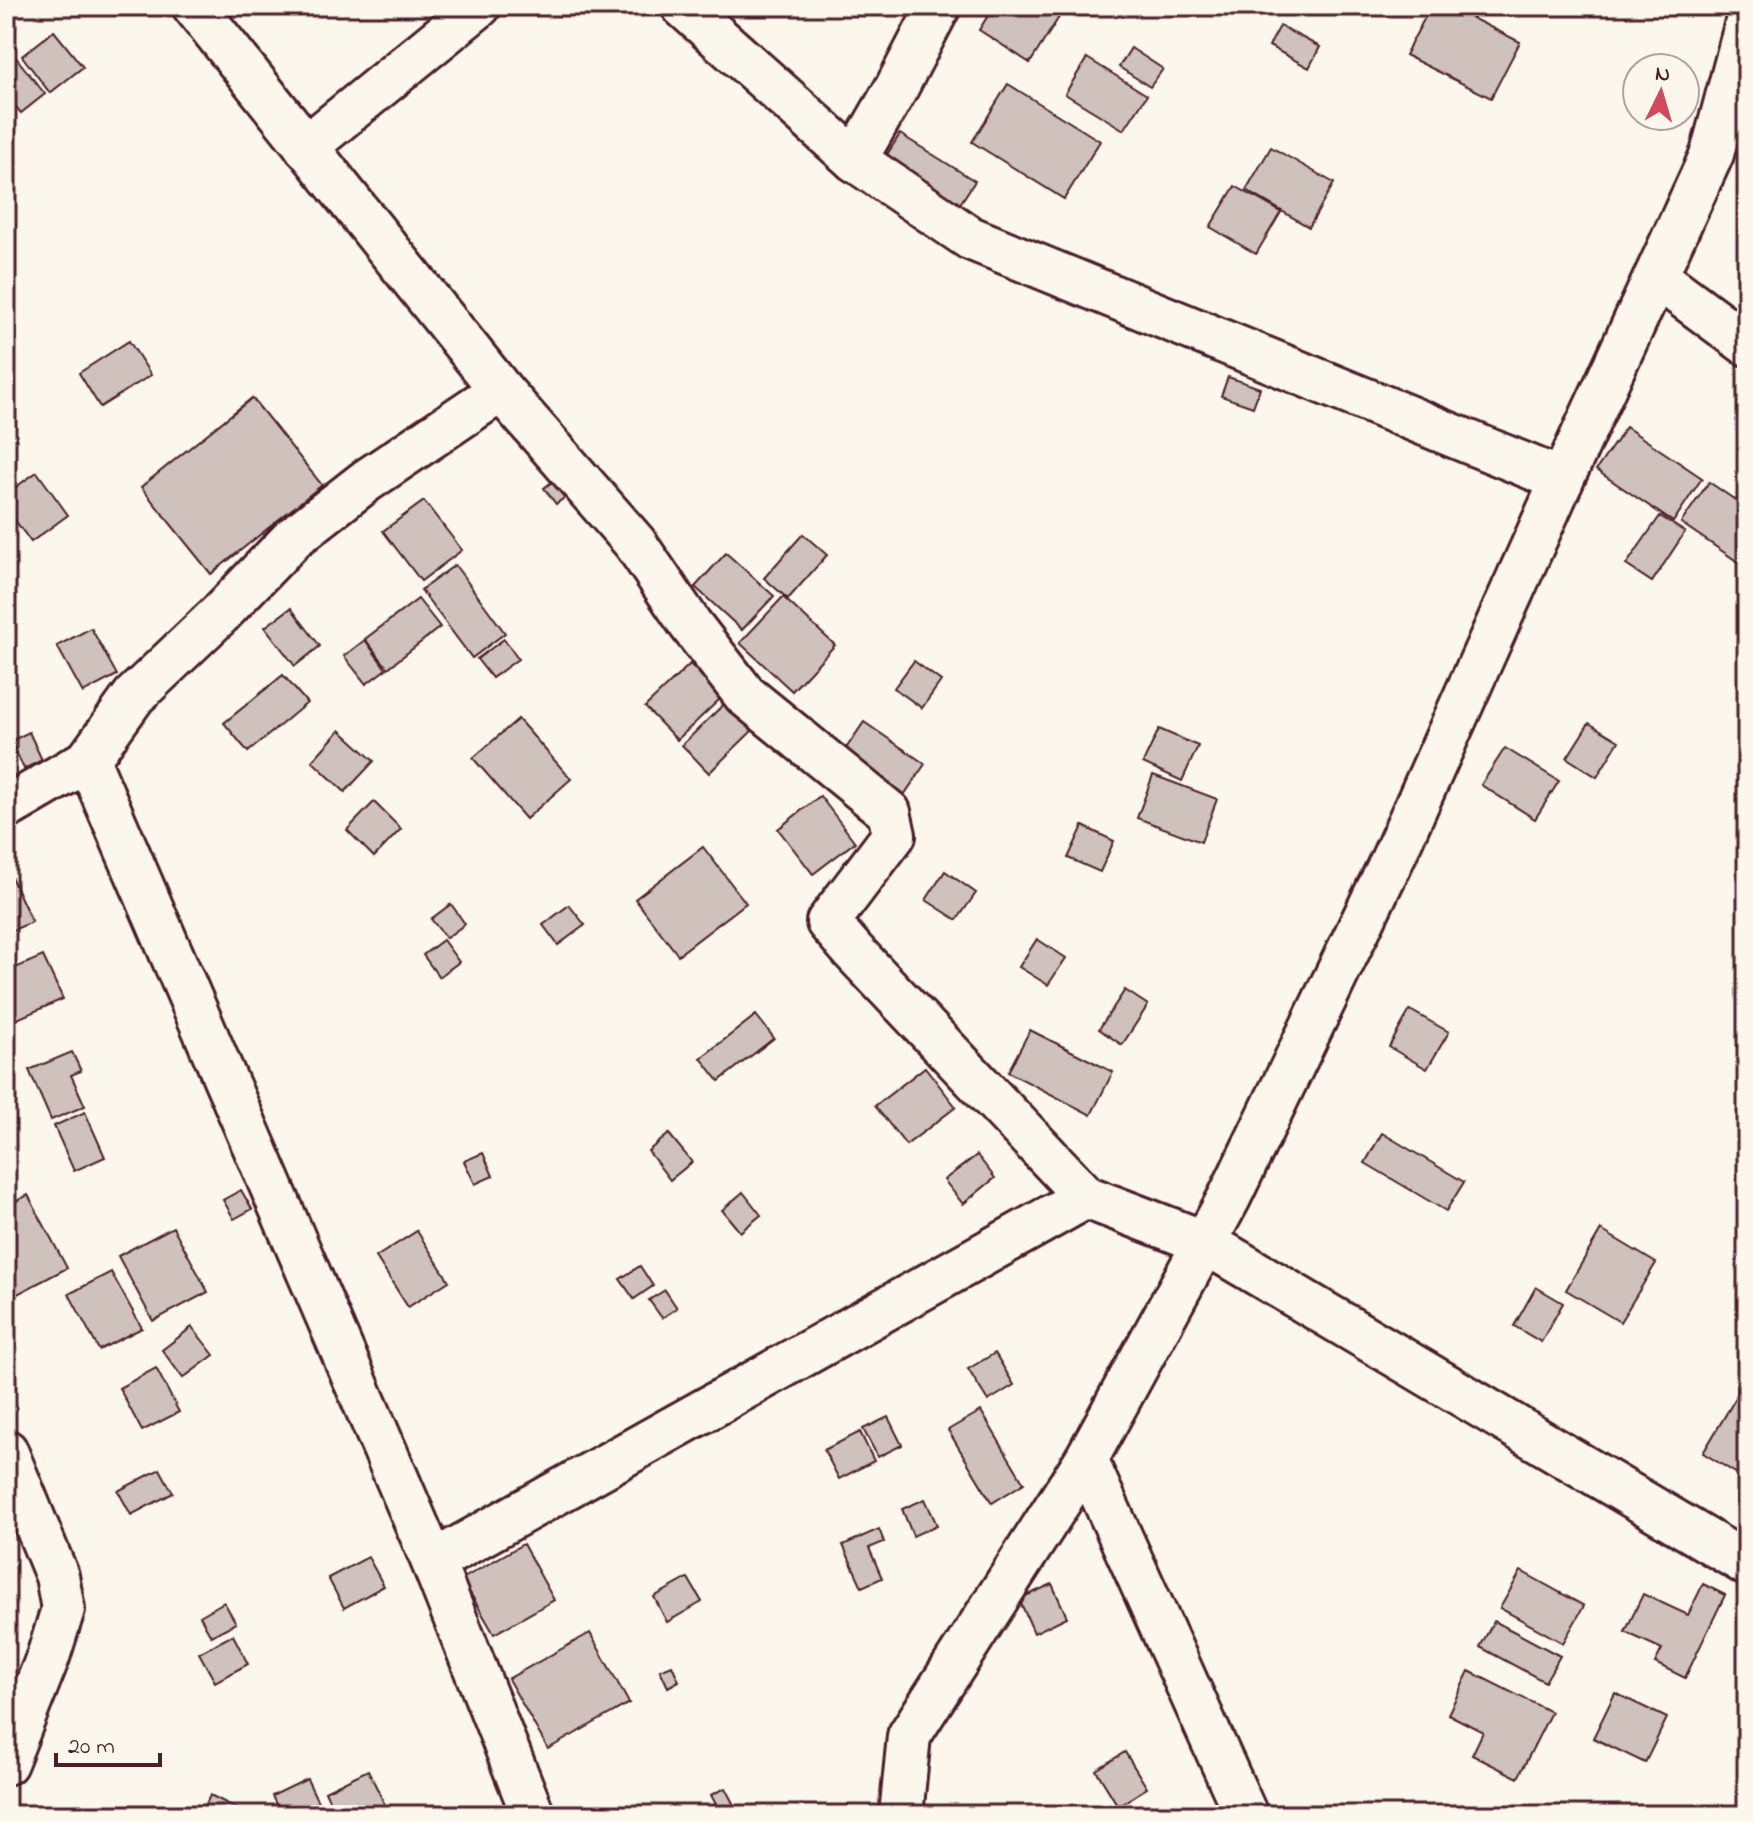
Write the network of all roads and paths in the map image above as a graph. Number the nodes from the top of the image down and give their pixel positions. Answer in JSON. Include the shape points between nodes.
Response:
{"nodes":[{"id":1,"x":194,"y":6,"type":"edge"},
{"id":2,"x":479,"y":6,"type":"edge"},
{"id":3,"x":683,"y":6,"type":"edge"},
{"id":4,"x":939,"y":6,"type":"edge"},
{"id":5,"x":1747,"y":22,"type":"edge"},
{"id":6,"x":306,"y":147,"type":"junction"},
{"id":7,"x":855,"y":160,"type":"junction"},
{"id":8,"x":1657,"y":277,"type":"junction"},
{"id":9,"x":1747,"y":344,"type":"edge"},
{"id":10,"x":501,"y":390,"type":"junction"},
{"id":11,"x":1562,"y":480,"type":"junction"},
{"id":12,"x":88,"y":760,"type":"junction"},
{"id":13,"x":6,"y":808,"type":"edge"},
{"id":14,"x":1086,"y":1197,"type":"junction"},
{"id":15,"x":1206,"y":1243,"type":"junction"},
{"id":16,"x":6,"y":1451,"type":"edge"},
{"id":17,"x":1086,"y":1460,"type":"junction"},
{"id":18,"x":433,"y":1562,"type":"junction"},
{"id":19,"x":1747,"y":1564,"type":"edge"},
{"id":20,"x":6,"y":1763,"type":"edge"},
{"id":21,"x":533,"y":1815,"type":"edge"},
{"id":22,"x":901,"y":1815,"type":"edge"},
{"id":23,"x":1246,"y":1815,"type":"edge"}],
"edges":[{"from":1,"to":6,"type":"street"},
{"from":2,"to":6,"type":"street"},
{"from":3,"to":7,"type":"street"},
{"from":4,"to":7,"type":"street"},
{"from":5,"to":8,"type":"street","via":[[1712,154]]},
{"from":6,"to":10,"type":"street"},
{"from":7,"to":11,"type":"street","via":[[970,238]]},
{"from":8,"to":9,"type":"street"},
{"from":8,"to":11,"type":"street"},
{"from":10,"to":12,"type":"street","via":[[366,481],[293,538],[134,696]]},
{"from":10,"to":14,"type":"street","via":[[635,543],[745,695],[889,812],[894,835],[828,922]]},
{"from":11,"to":15,"type":"street","via":[[1392,860]]},
{"from":12,"to":13,"type":"street"},
{"from":12,"to":18,"type":"street"},
{"from":14,"to":15,"type":"street"},
{"from":14,"to":18,"type":"street"},
{"from":15,"to":17,"type":"street"},
{"from":15,"to":19,"type":"street"},
{"from":16,"to":20,"type":"street","via":[[57,1576],[63,1609]]},
{"from":17,"to":22,"type":"street","via":[[909,1736]]},
{"from":17,"to":23,"type":"street"},
{"from":18,"to":21,"type":"street"}]}
